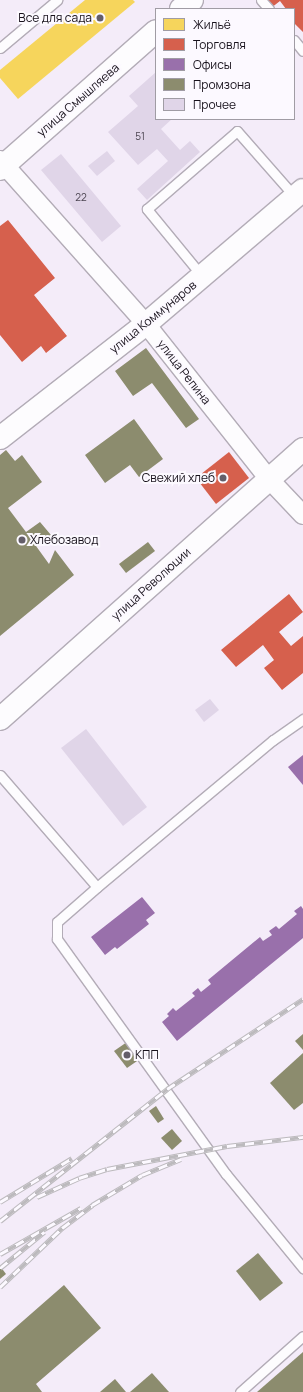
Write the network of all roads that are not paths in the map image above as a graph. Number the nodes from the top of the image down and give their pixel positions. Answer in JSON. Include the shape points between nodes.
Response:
{"nodes":[{"id":1,"x":57,"y":0,"type":"edge"},
{"id":2,"x":192,"y":0,"type":"edge"},
{"id":3,"x":261,"y":0,"type":"edge"},
{"id":4,"x":182,"y":8,"type":"edge"},
{"id":5,"x":268,"y":8,"type":"edge"},
{"id":6,"x":155,"y":32,"type":"edge"},
{"id":7,"x":295,"y":41,"type":"edge"},
{"id":8,"x":0,"y":48,"type":"edge"},
{"id":9,"x":303,"y":51,"type":"edge"},
{"id":10,"x":2,"y":165,"type":"edge"},
{"id":11,"x":300,"y":198,"type":"edge"},
{"id":12,"x":203,"y":276,"type":"junction"},
{"id":13,"x":146,"y":324,"type":"junction"},
{"id":14,"x":0,"y":438,"type":"edge"},
{"id":15,"x":303,"y":449,"type":"edge"},
{"id":16,"x":268,"y":478,"type":"junction"},
{"id":17,"x":303,"y":515,"type":"edge"},
{"id":18,"x":0,"y":719,"type":"edge"},
{"id":19,"x":303,"y":720,"type":"edge"},
{"id":20,"x":0,"y":775,"type":"edge"},
{"id":21,"x":97,"y":887,"type":"junction"},
{"id":22,"x":303,"y":1268,"type":"edge"},
{"id":23,"x":303,"y":1336,"type":"edge"},
{"id":24,"x":240,"y":1392,"type":"edge"}],
"edges":[{"from":1,"to":8,"type":"lane"},
{"from":2,"to":4,"type":"street"},
{"from":3,"to":5,"type":"lane"},
{"from":6,"to":10,"type":"street","name":"улица Смышляева"},
{"from":7,"to":9,"type":"lane"},
{"from":10,"to":13,"type":"street","name":"улица Репина"},
{"from":11,"to":12,"type":"street","name":"улица Коммунаров"},
{"from":11,"to":12,"type":"lane","via":[[237,131],[146,209]]},
{"from":12,"to":13,"type":"street","name":"улица Коммунаров"},
{"from":13,"to":14,"type":"street","name":"улица Коммунаров"},
{"from":13,"to":16,"type":"street","name":"улица Репина"},
{"from":15,"to":16,"type":"street","name":"улица Революции"},
{"from":16,"to":17,"type":"street","name":"улица Репина"},
{"from":16,"to":18,"type":"street","name":"улица Революции"},
{"from":19,"to":21,"type":"lane","via":[[273,740]]},
{"from":20,"to":21,"type":"lane"},
{"from":21,"to":22,"type":"lane","via":[[57,922],[57,939],[226,1174]]},
{"from":23,"to":24,"type":"lane"}]}
